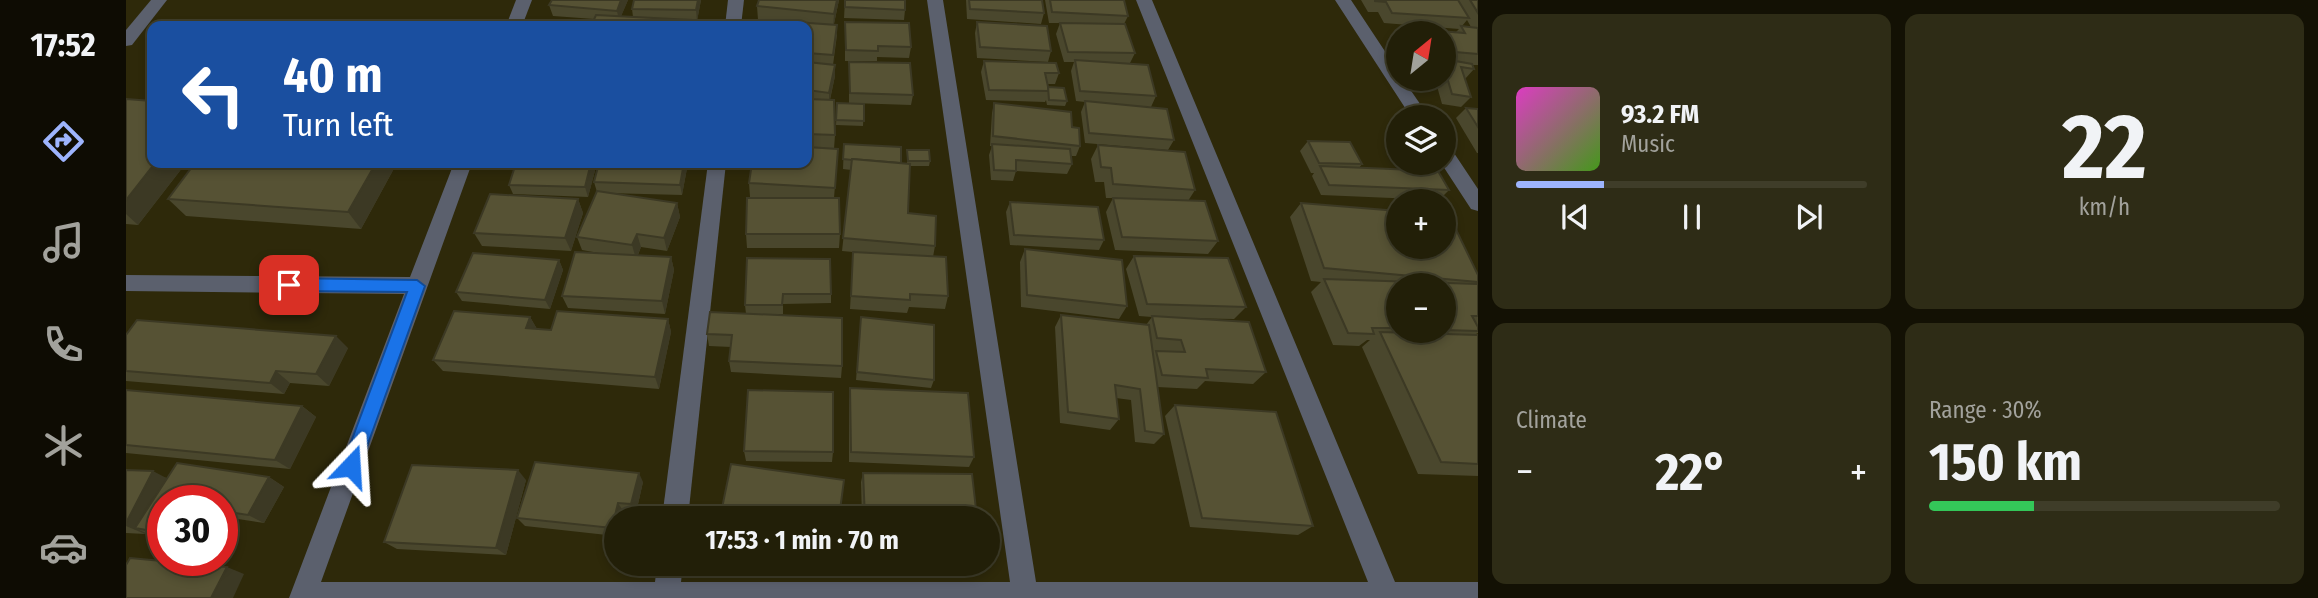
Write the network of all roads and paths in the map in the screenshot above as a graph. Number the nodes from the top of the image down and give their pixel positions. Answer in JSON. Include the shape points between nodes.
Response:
{"nodes":[{"id":1,"x":159,"y":0,"type":"edge"},
{"id":2,"x":524,"y":0,"type":"edge"},
{"id":3,"x":736,"y":0,"type":"edge"},
{"id":4,"x":935,"y":0,"type":"edge"},
{"id":5,"x":1144,"y":0,"type":"edge"},
{"id":6,"x":1343,"y":0,"type":"edge"},
{"id":7,"x":516,"y":21,"type":"edge"},
{"id":8,"x":734,"y":21,"type":"edge"},
{"id":9,"x":126,"y":41,"type":"edge"},
{"id":10,"x":1412,"y":105,"type":"edge"},
{"id":11,"x":461,"y":168,"type":"edge"},
{"id":12,"x":716,"y":168,"type":"edge"},
{"id":13,"x":1456,"y":170,"type":"edge"},
{"id":14,"x":1478,"y":204,"type":"edge"},
{"id":15,"x":417,"y":286,"type":"junction"},
{"id":16,"x":129,"y":287,"type":"edge"},
{"id":17,"x":676,"y":506,"type":"edge"},
{"id":18,"x":668,"y":576,"type":"edge"},
{"id":19,"x":666,"y":595,"type":"junction"},
{"id":20,"x":1478,"y":595,"type":"edge"},
{"id":21,"x":1025,"y":596,"type":"junction"},
{"id":22,"x":1388,"y":596,"type":"edge"},
{"id":23,"x":303,"y":597,"type":"edge"}],
"edges":[{"from":1,"to":9,"type":"street"},
{"from":2,"to":7,"type":"street"},
{"from":3,"to":8,"type":"street"},
{"from":4,"to":21,"type":"street"},
{"from":5,"to":22,"type":"street"},
{"from":6,"to":10,"type":"street"},
{"from":11,"to":15,"type":"street"},
{"from":12,"to":17,"type":"street"},
{"from":13,"to":14,"type":"street"},
{"from":15,"to":16,"type":"street"},
{"from":15,"to":23,"type":"street"},
{"from":18,"to":19,"type":"street"},
{"from":19,"to":21,"type":"street"},
{"from":19,"to":23,"type":"street"},
{"from":20,"to":22,"type":"street"},
{"from":21,"to":22,"type":"street"}]}
